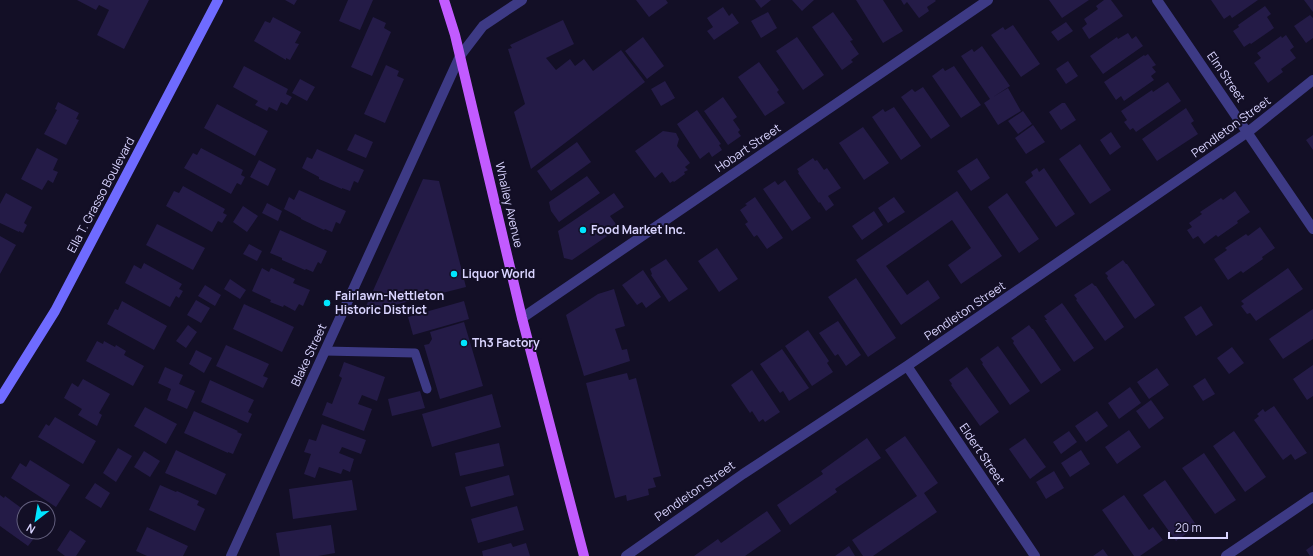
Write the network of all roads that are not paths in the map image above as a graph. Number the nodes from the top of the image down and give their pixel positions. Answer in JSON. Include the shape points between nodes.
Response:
{"nodes":[{"id":1,"x":218,"y":0,"type":"edge"},
{"id":2,"x":444,"y":0,"type":"edge"},
{"id":3,"x":522,"y":0,"type":"edge"},
{"id":4,"x":988,"y":0,"type":"edge"},
{"id":5,"x":1157,"y":0,"type":"edge"},
{"id":6,"x":460,"y":56,"type":"junction"},
{"id":7,"x":1313,"y":80,"type":"edge"},
{"id":8,"x":1248,"y":132,"type":"junction"},
{"id":9,"x":1313,"y":229,"type":"edge"},
{"id":10,"x":522,"y":318,"type":"junction"},
{"id":11,"x":325,"y":351,"type":"junction"},
{"id":12,"x":907,"y":366,"type":"junction"},
{"id":13,"x":427,"y":389,"type":"dead end"},
{"id":14,"x":0,"y":398,"type":"edge"},
{"id":15,"x":1313,"y":497,"type":"edge"},
{"id":16,"x":231,"y":556,"type":"edge"},
{"id":17,"x":584,"y":556,"type":"edge"},
{"id":18,"x":626,"y":556,"type":"edge"},
{"id":19,"x":1035,"y":556,"type":"edge"},
{"id":20,"x":1226,"y":556,"type":"edge"}],
"edges":[{"from":1,"to":14,"type":"main road","name":"Ella T. Grasso Boulevard","via":[[55,311]]},
{"from":2,"to":6,"type":"main road","name":"Whalley Avenue"},
{"from":3,"to":6,"type":"street","name":"Blake Street","via":[[483,26]]},
{"from":4,"to":10,"type":"street","name":"Hobart Street"},
{"from":5,"to":8,"type":"street","name":"Elm Street"},
{"from":6,"to":10,"type":"main road","name":"Whalley Avenue"},
{"from":6,"to":11,"type":"street","name":"Blake Street"},
{"from":7,"to":8,"type":"street","name":"Pendleton Street"},
{"from":8,"to":9,"type":"street","name":"Elm Street"},
{"from":8,"to":12,"type":"street","name":"Pendleton Street"},
{"from":10,"to":17,"type":"main road","name":"Whalley Avenue"},
{"from":11,"to":13,"type":"lane","via":[[415,353]]},
{"from":11,"to":16,"type":"street","name":"Blake Street"},
{"from":12,"to":18,"type":"street","name":"Pendleton Street","via":[[743,474]]},
{"from":12,"to":19,"type":"street","name":"Eldert Street"},
{"from":15,"to":20,"type":"street"}]}
